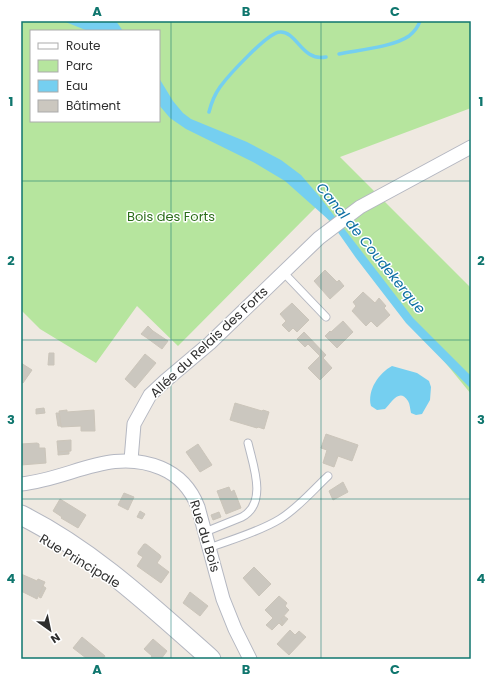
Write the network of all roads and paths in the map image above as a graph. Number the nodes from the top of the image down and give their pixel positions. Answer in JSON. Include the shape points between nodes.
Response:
{"nodes":[{"id":1,"x":471,"y":147,"type":"edge"},
{"id":2,"x":283,"y":272,"type":"junction"},
{"id":3,"x":326,"y":317,"type":"dead end"},
{"id":4,"x":248,"y":443,"type":"dead end"},
{"id":5,"x":132,"y":460,"type":"junction"},
{"id":6,"x":328,"y":476,"type":"dead end"},
{"id":7,"x":21,"y":484,"type":"edge"},
{"id":8,"x":21,"y":515,"type":"edge"},
{"id":9,"x":21,"y":526,"type":"edge"},
{"id":10,"x":205,"y":532,"type":"junction"},
{"id":11,"x":209,"y":548,"type":"junction"},
{"id":12,"x":139,"y":596,"type":"junction"},
{"id":13,"x":239,"y":638,"type":"junction"},
{"id":14,"x":211,"y":659,"type":"edge"},
{"id":15,"x":244,"y":659,"type":"edge"},
{"id":16,"x":250,"y":659,"type":"edge"}],
"edges":[{"from":1,"to":2,"type":"street","name":"Allée du Relais des Forts","via":[[366,204],[329,230]]},
{"from":2,"to":3,"type":"lane"},
{"from":2,"to":5,"type":"street","name":"Allée du Relais des Forts","via":[[210,343],[150,395],[134,424]]},
{"from":4,"to":10,"type":"lane","via":[[257,487],[254,506],[242,517]]},
{"from":5,"to":7,"type":"street","name":"Rue du Bois","via":[[106,463],[38,482]]},
{"from":5,"to":10,"type":"street","name":"Rue du Bois","via":[[151,464],[183,482],[196,501]]},
{"from":6,"to":11,"type":"lane","via":[[279,520]]},
{"from":8,"to":12,"type":"street","name":"Rue Principale","via":[[83,551]]},
{"from":9,"to":12,"type":"street","name":"Rue Principale","via":[[71,553]]},
{"from":10,"to":11,"type":"street","name":"Rue du Bois"},
{"from":11,"to":13,"type":"street","name":"Rue du Bois"},
{"from":12,"to":14,"type":"street","name":"Rue Principale"},
{"from":13,"to":15,"type":"street","name":"Rue du Bois"},
{"from":13,"to":16,"type":"street","name":"Rue du Bois"}]}
